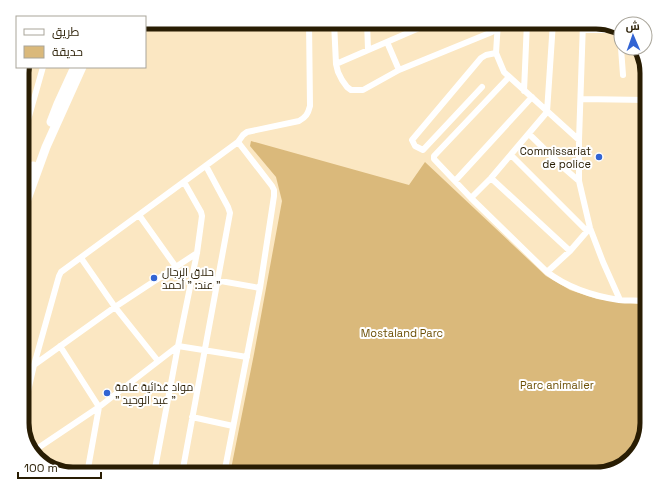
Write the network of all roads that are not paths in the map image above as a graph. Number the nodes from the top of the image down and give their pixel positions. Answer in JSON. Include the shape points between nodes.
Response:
{"nodes":[{"id":1,"x":309,"y":29,"type":"edge"},
{"id":2,"x":334,"y":29,"type":"edge"},
{"id":3,"x":367,"y":29,"type":"edge"},
{"id":4,"x":417,"y":29,"type":"edge"},
{"id":5,"x":492,"y":29,"type":"edge"},
{"id":6,"x":498,"y":29,"type":"edge"},
{"id":7,"x":527,"y":29,"type":"edge"},
{"id":8,"x":553,"y":29,"type":"edge"},
{"id":9,"x":583,"y":30,"type":"joint"},
{"id":10,"x":606,"y":30,"type":"edge"},
{"id":11,"x":387,"y":42,"type":"junction"},
{"id":12,"x":368,"y":50,"type":"junction"},
{"id":13,"x":496,"y":53,"type":"junction"},
{"id":14,"x":622,"y":56,"type":"edge"},
{"id":15,"x":336,"y":64,"type":"junction"},
{"id":16,"x":43,"y":68,"type":"edge"},
{"id":17,"x":75,"y":68,"type":"edge"},
{"id":18,"x":82,"y":68,"type":"edge"},
{"id":19,"x":399,"y":70,"type":"junction"},
{"id":20,"x":623,"y":75,"type":"dead end"},
{"id":21,"x":509,"y":77,"type":"junction"},
{"id":22,"x":482,"y":87,"type":"dead end"},
{"id":23,"x":524,"y":90,"type":"junction"},
{"id":24,"x":532,"y":97,"type":"junction"},
{"id":25,"x":581,"y":99,"type":"junction"},
{"id":26,"x":640,"y":100,"type":"edge"},
{"id":27,"x":547,"y":112,"type":"junction"},
{"id":28,"x":29,"y":116,"type":"edge"},
{"id":29,"x":529,"y":134,"type":"junction"},
{"id":30,"x":579,"y":140,"type":"junction"},
{"id":31,"x":238,"y":142,"type":"junction"},
{"id":32,"x":511,"y":155,"type":"junction"},
{"id":33,"x":206,"y":166,"type":"junction"},
{"id":34,"x":29,"y":175,"type":"edge"},
{"id":35,"x":491,"y":178,"type":"junction"},
{"id":36,"x":455,"y":181,"type":"junction"},
{"id":37,"x":579,"y":181,"type":"junction"},
{"id":38,"x":184,"y":182,"type":"junction"},
{"id":39,"x":29,"y":194,"type":"edge"},
{"id":40,"x":471,"y":198,"type":"junction"},
{"id":41,"x":139,"y":215,"type":"junction"},
{"id":42,"x":588,"y":230,"type":"junction"},
{"id":43,"x":570,"y":251,"type":"junction"},
{"id":44,"x":197,"y":253,"type":"junction"},
{"id":45,"x":81,"y":258,"type":"junction"},
{"id":46,"x":176,"y":267,"type":"junction"},
{"id":47,"x":547,"y":272,"type":"junction"},
{"id":48,"x":192,"y":276,"type":"junction"},
{"id":49,"x":218,"y":281,"type":"junction"},
{"id":50,"x":260,"y":288,"type":"junction"},
{"id":51,"x":620,"y":300,"type":"junction"},
{"id":52,"x":640,"y":300,"type":"edge"},
{"id":53,"x":115,"y":307,"type":"junction"},
{"id":54,"x":60,"y":346,"type":"junction"},
{"id":55,"x":178,"y":346,"type":"junction"},
{"id":56,"x":204,"y":350,"type":"junction"},
{"id":57,"x":247,"y":357,"type":"junction"},
{"id":58,"x":158,"y":361,"type":"junction"},
{"id":59,"x":34,"y":364,"type":"junction"},
{"id":60,"x":29,"y":386,"type":"edge"},
{"id":61,"x":99,"y":407,"type":"junction"},
{"id":62,"x":192,"y":417,"type":"junction"},
{"id":63,"x":232,"y":426,"type":"junction"},
{"id":64,"x":37,"y":449,"type":"edge"},
{"id":65,"x":89,"y":467,"type":"edge"},
{"id":66,"x":155,"y":467,"type":"edge"},
{"id":67,"x":183,"y":467,"type":"edge"},
{"id":68,"x":225,"y":467,"type":"edge"}],
"edges":[{"from":1,"to":31,"type":"street","via":[[308,114],[299,121],[247,132]]},
{"from":2,"to":15,"type":"street"},
{"from":3,"to":12,"type":"street"},
{"from":4,"to":11,"type":"street"},
{"from":5,"to":19,"type":"street","via":[[492,32]]},
{"from":6,"to":13,"type":"street"},
{"from":7,"to":23,"type":"street"},
{"from":8,"to":27,"type":"street"},
{"from":9,"to":10,"type":"street"},
{"from":9,"to":25,"type":"street"},
{"from":11,"to":12,"type":"street"},
{"from":11,"to":19,"type":"street"},
{"from":12,"to":15,"type":"street"},
{"from":13,"to":21,"type":"street","via":[[504,72]]},
{"from":13,"to":22,"type":"street","via":[[481,58],[412,140],[414,146],[423,150]]},
{"from":14,"to":20,"type":"street"},
{"from":15,"to":19,"type":"street","via":[[342,80],[351,90],[363,90]]},
{"from":16,"to":28,"type":"street"},
{"from":17,"to":34,"type":"street"},
{"from":18,"to":39,"type":"street","via":[[46,147]]},
{"from":21,"to":23,"type":"street"},
{"from":21,"to":36,"type":"street","via":[[434,156]]},
{"from":23,"to":24,"type":"street"},
{"from":24,"to":27,"type":"street"},
{"from":24,"to":36,"type":"street"},
{"from":25,"to":26,"type":"street"},
{"from":25,"to":30,"type":"street"},
{"from":27,"to":29,"type":"street"},
{"from":27,"to":30,"type":"street"},
{"from":29,"to":32,"type":"street"},
{"from":29,"to":37,"type":"street"},
{"from":30,"to":37,"type":"street"},
{"from":31,"to":33,"type":"street"},
{"from":31,"to":50,"type":"street","via":[[274,190]]},
{"from":32,"to":35,"type":"street"},
{"from":32,"to":42,"type":"street"},
{"from":33,"to":38,"type":"street"},
{"from":33,"to":49,"type":"street","via":[[230,213]]},
{"from":35,"to":40,"type":"street"},
{"from":35,"to":43,"type":"street"},
{"from":36,"to":40,"type":"street"},
{"from":37,"to":42,"type":"street"},
{"from":38,"to":41,"type":"street"},
{"from":38,"to":44,"type":"street","via":[[202,216]]},
{"from":40,"to":47,"type":"street"},
{"from":41,"to":45,"type":"street"},
{"from":41,"to":46,"type":"street"},
{"from":42,"to":43,"type":"street"},
{"from":42,"to":51,"type":"street"},
{"from":43,"to":47,"type":"street"},
{"from":44,"to":46,"type":"street"},
{"from":44,"to":48,"type":"street"},
{"from":45,"to":53,"type":"street"},
{"from":45,"to":59,"type":"street","via":[[59,276]]},
{"from":46,"to":53,"type":"street"},
{"from":47,"to":51,"type":"street","via":[[579,290]]},
{"from":48,"to":49,"type":"street"},
{"from":48,"to":55,"type":"street"},
{"from":49,"to":50,"type":"street"},
{"from":49,"to":56,"type":"street"},
{"from":50,"to":57,"type":"street"},
{"from":51,"to":52,"type":"street"},
{"from":53,"to":54,"type":"street"},
{"from":53,"to":58,"type":"street"},
{"from":54,"to":59,"type":"street"},
{"from":54,"to":61,"type":"street"},
{"from":55,"to":56,"type":"street"},
{"from":55,"to":58,"type":"street"},
{"from":55,"to":66,"type":"street"},
{"from":56,"to":57,"type":"street"},
{"from":56,"to":62,"type":"street"},
{"from":57,"to":63,"type":"street"},
{"from":58,"to":61,"type":"street"},
{"from":59,"to":60,"type":"street"},
{"from":61,"to":64,"type":"street"},
{"from":61,"to":65,"type":"street"},
{"from":62,"to":63,"type":"street"},
{"from":62,"to":67,"type":"street"},
{"from":63,"to":68,"type":"street"}]}
